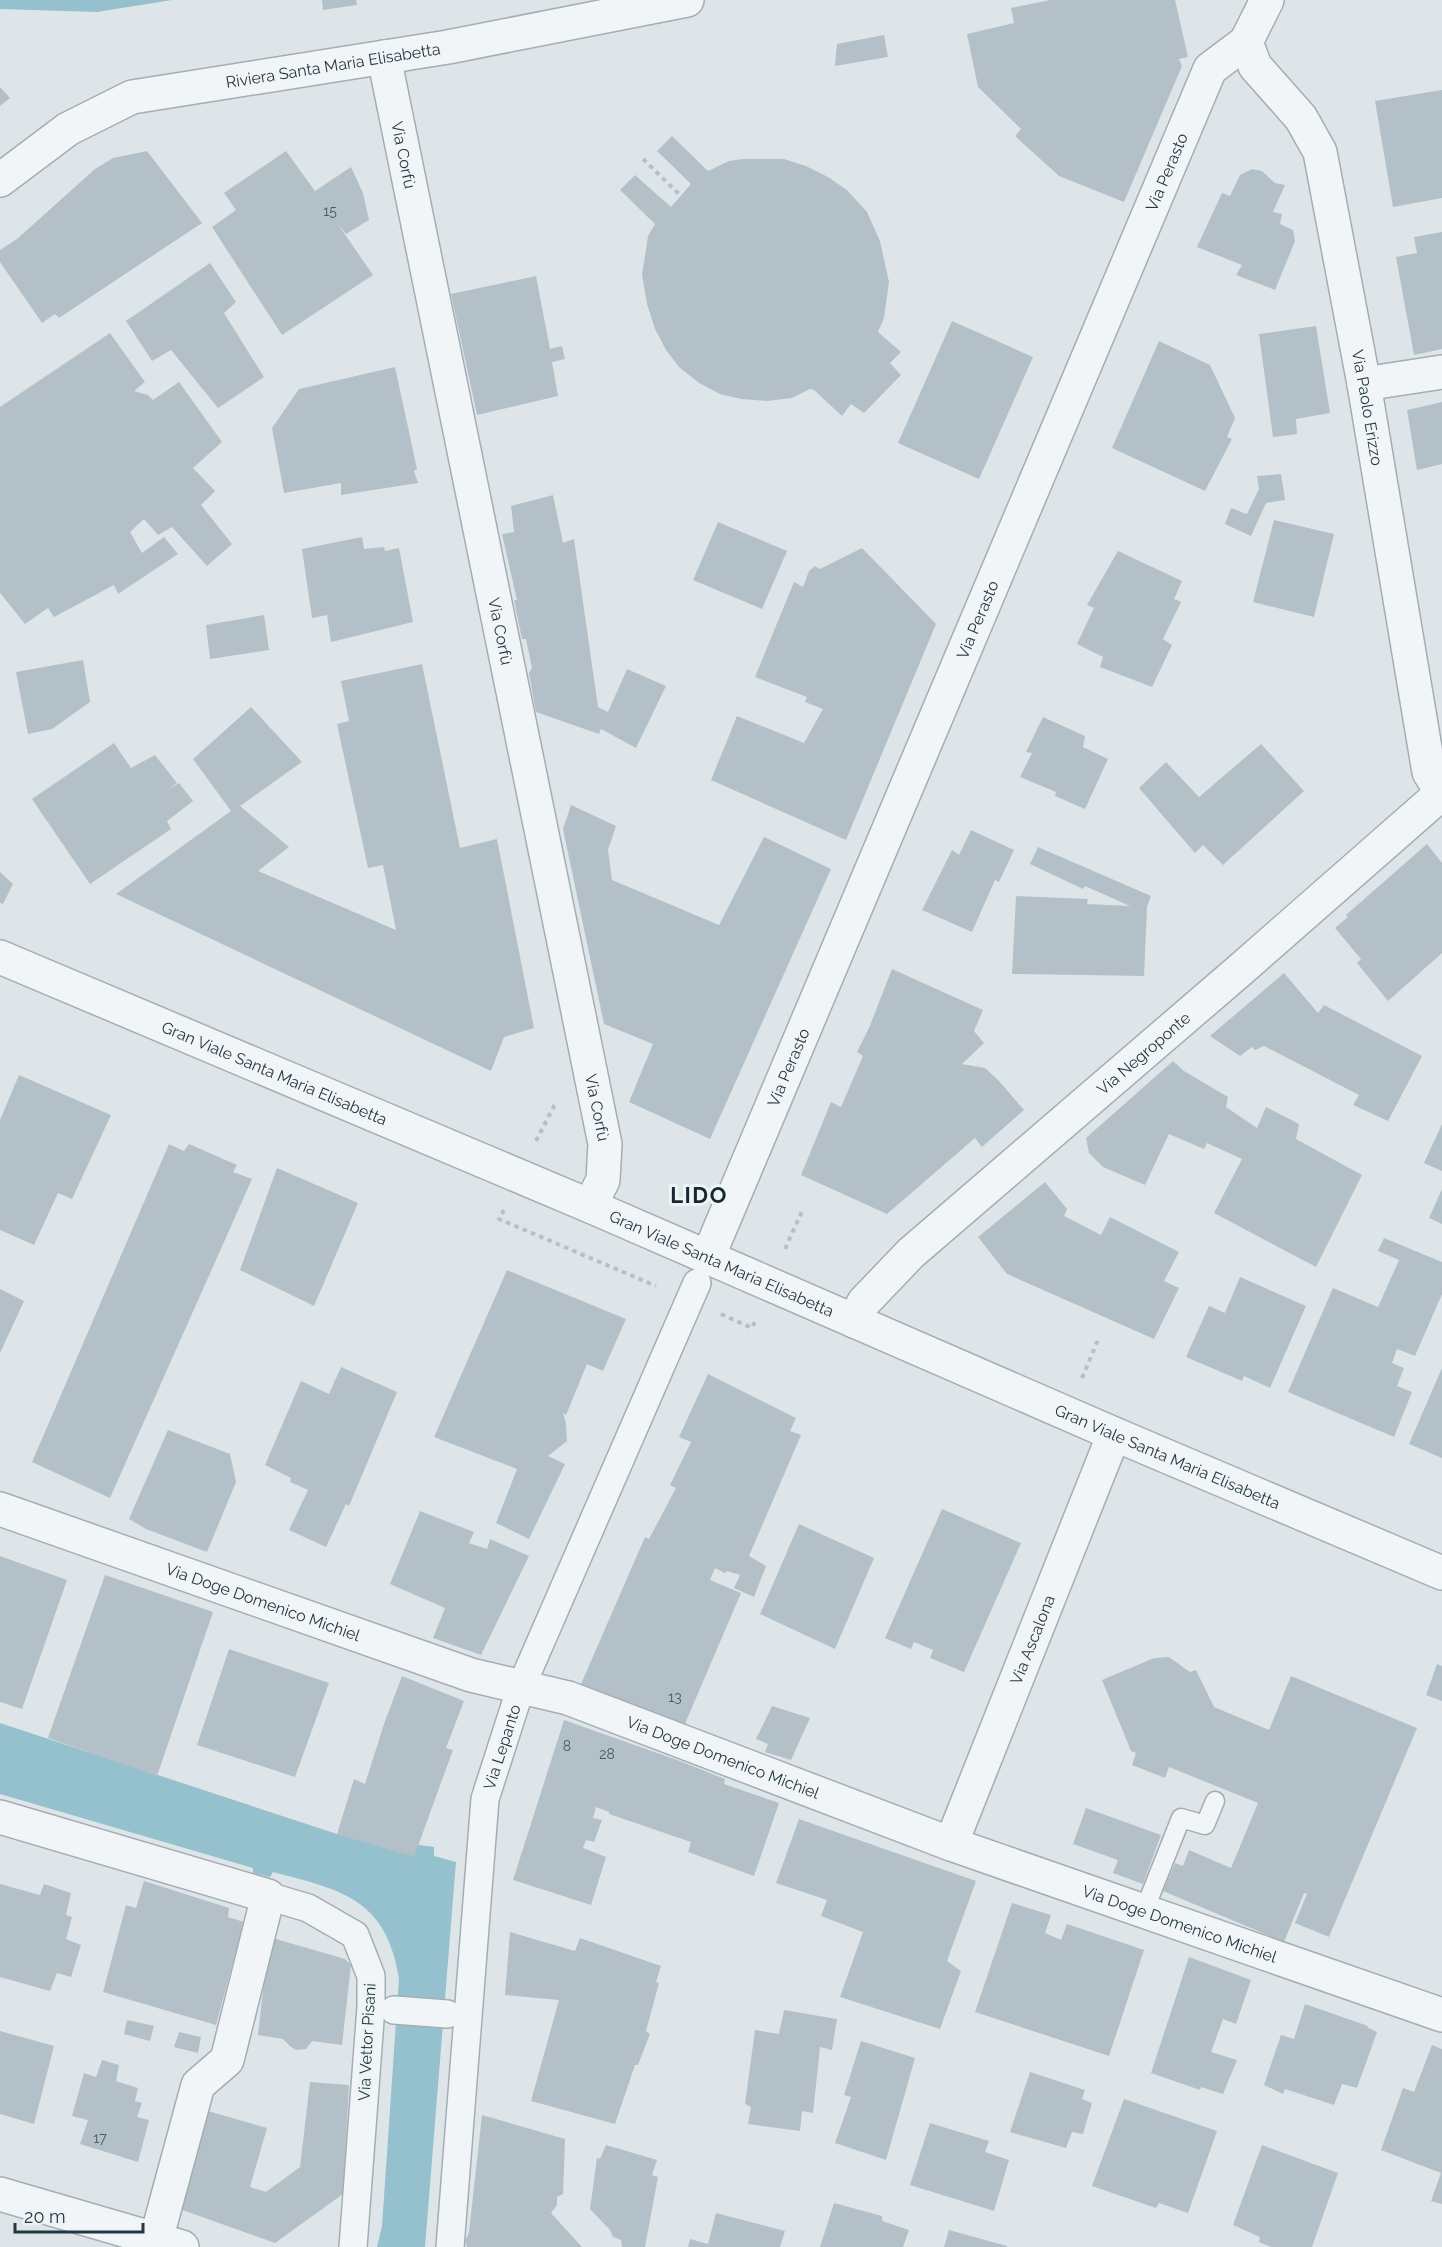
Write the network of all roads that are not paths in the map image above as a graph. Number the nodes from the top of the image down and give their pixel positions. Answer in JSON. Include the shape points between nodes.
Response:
{"nodes":[{"id":1,"x":687,"y":0,"type":"edge"},
{"id":2,"x":1267,"y":0,"type":"edge"},
{"id":3,"x":1246,"y":42,"type":"junction"},
{"id":4,"x":384,"y":57,"type":"junction"},
{"id":5,"x":0,"y":180,"type":"edge"},
{"id":6,"x":1442,"y":372,"type":"edge"},
{"id":7,"x":1364,"y":384,"type":"junction"},
{"id":8,"x":1442,"y":793,"type":"edge"},
{"id":9,"x":0,"y":957,"type":"edge"},
{"id":10,"x":590,"y":1206,"type":"junction"},
{"id":11,"x":698,"y":1280,"type":"junction"},
{"id":12,"x":854,"y":1320,"type":"junction"},
{"id":13,"x":1114,"y":1434,"type":"junction"},
{"id":14,"x":0,"y":1509,"type":"edge"},
{"id":15,"x":1442,"y":1573,"type":"edge"},
{"id":16,"x":521,"y":1687,"type":"junction"},
{"id":17,"x":1215,"y":1801,"type":"dead end"},
{"id":18,"x":0,"y":1817,"type":"edge"},
{"id":19,"x":951,"y":1844,"type":"junction"},
{"id":20,"x":268,"y":1896,"type":"junction"},
{"id":21,"x":1144,"y":1911,"type":"junction"},
{"id":22,"x":394,"y":2010,"type":"dead end"},
{"id":23,"x":447,"y":2014,"type":"dead end"},
{"id":24,"x":1442,"y":2015,"type":"edge"},
{"id":25,"x":0,"y":2194,"type":"edge"},
{"id":26,"x":169,"y":2243,"type":"edge"},
{"id":27,"x":353,"y":2247,"type":"edge"},
{"id":28,"x":450,"y":2247,"type":"edge"}],
"edges":[{"from":1,"to":4,"type":"street","name":"Riviera Santa Maria Elisabetta"},
{"from":2,"to":3,"type":"street","name":"Via Perasto"},
{"from":3,"to":7,"type":"street","name":"Via Paolo Erizzo","via":[[1255,66],[1301,118],[1320,152]]},
{"from":3,"to":11,"type":"street","name":"Via Perasto","via":[[1210,69]]},
{"from":4,"to":5,"type":"street","name":"Riviera Santa Maria Elisabetta","via":[[132,97],[68,129]]},
{"from":4,"to":10,"type":"street","name":"Via Corfù","via":[[605,1144],[603,1180]]},
{"from":6,"to":7,"type":"street"},
{"from":7,"to":8,"type":"street","name":"Via Paolo Erizzo","via":[[1429,772]]},
{"from":8,"to":12,"type":"street","name":"Via Negroponte","via":[[911,1252],[864,1302]]},
{"from":9,"to":10,"type":"street","name":"Gran Viale Santa Maria Elisabetta"},
{"from":10,"to":11,"type":"street","name":"Gran Viale Santa Maria Elisabetta"},
{"from":11,"to":12,"type":"street","name":"Gran Viale Santa Maria Elisabetta"},
{"from":11,"to":16,"type":"street","name":"Via Lepanto"},
{"from":12,"to":13,"type":"street","name":"Gran Viale Santa Maria Elisabetta"},
{"from":13,"to":15,"type":"street","name":"Gran Viale Santa Maria Elisabetta"},
{"from":13,"to":19,"type":"street","name":"Via Ascalona"},
{"from":14,"to":16,"type":"street","name":"Via Doge Domenico Michiel","via":[[471,1675]]},
{"from":16,"to":19,"type":"street","name":"Via Doge Domenico Michiel","via":[[568,1698]]},
{"from":16,"to":28,"type":"street","name":"Via Lepanto","via":[[485,1799]]},
{"from":17,"to":21,"type":"lane","via":[[1206,1825],[1180,1818]]},
{"from":18,"to":20,"type":"street","name":"Via Vettor Pisani"},
{"from":19,"to":21,"type":"street","name":"Via Doge Domenico Michiel"},
{"from":20,"to":26,"type":"street","via":[[228,2061],[198,2085]]},
{"from":20,"to":27,"type":"street","name":"Via Vettor Pisani","via":[[308,1908],[355,1935],[371,1976]]},
{"from":21,"to":24,"type":"street","name":"Via Doge Domenico Michiel"},
{"from":22,"to":23,"type":"street"},
{"from":25,"to":26,"type":"street"}]}
